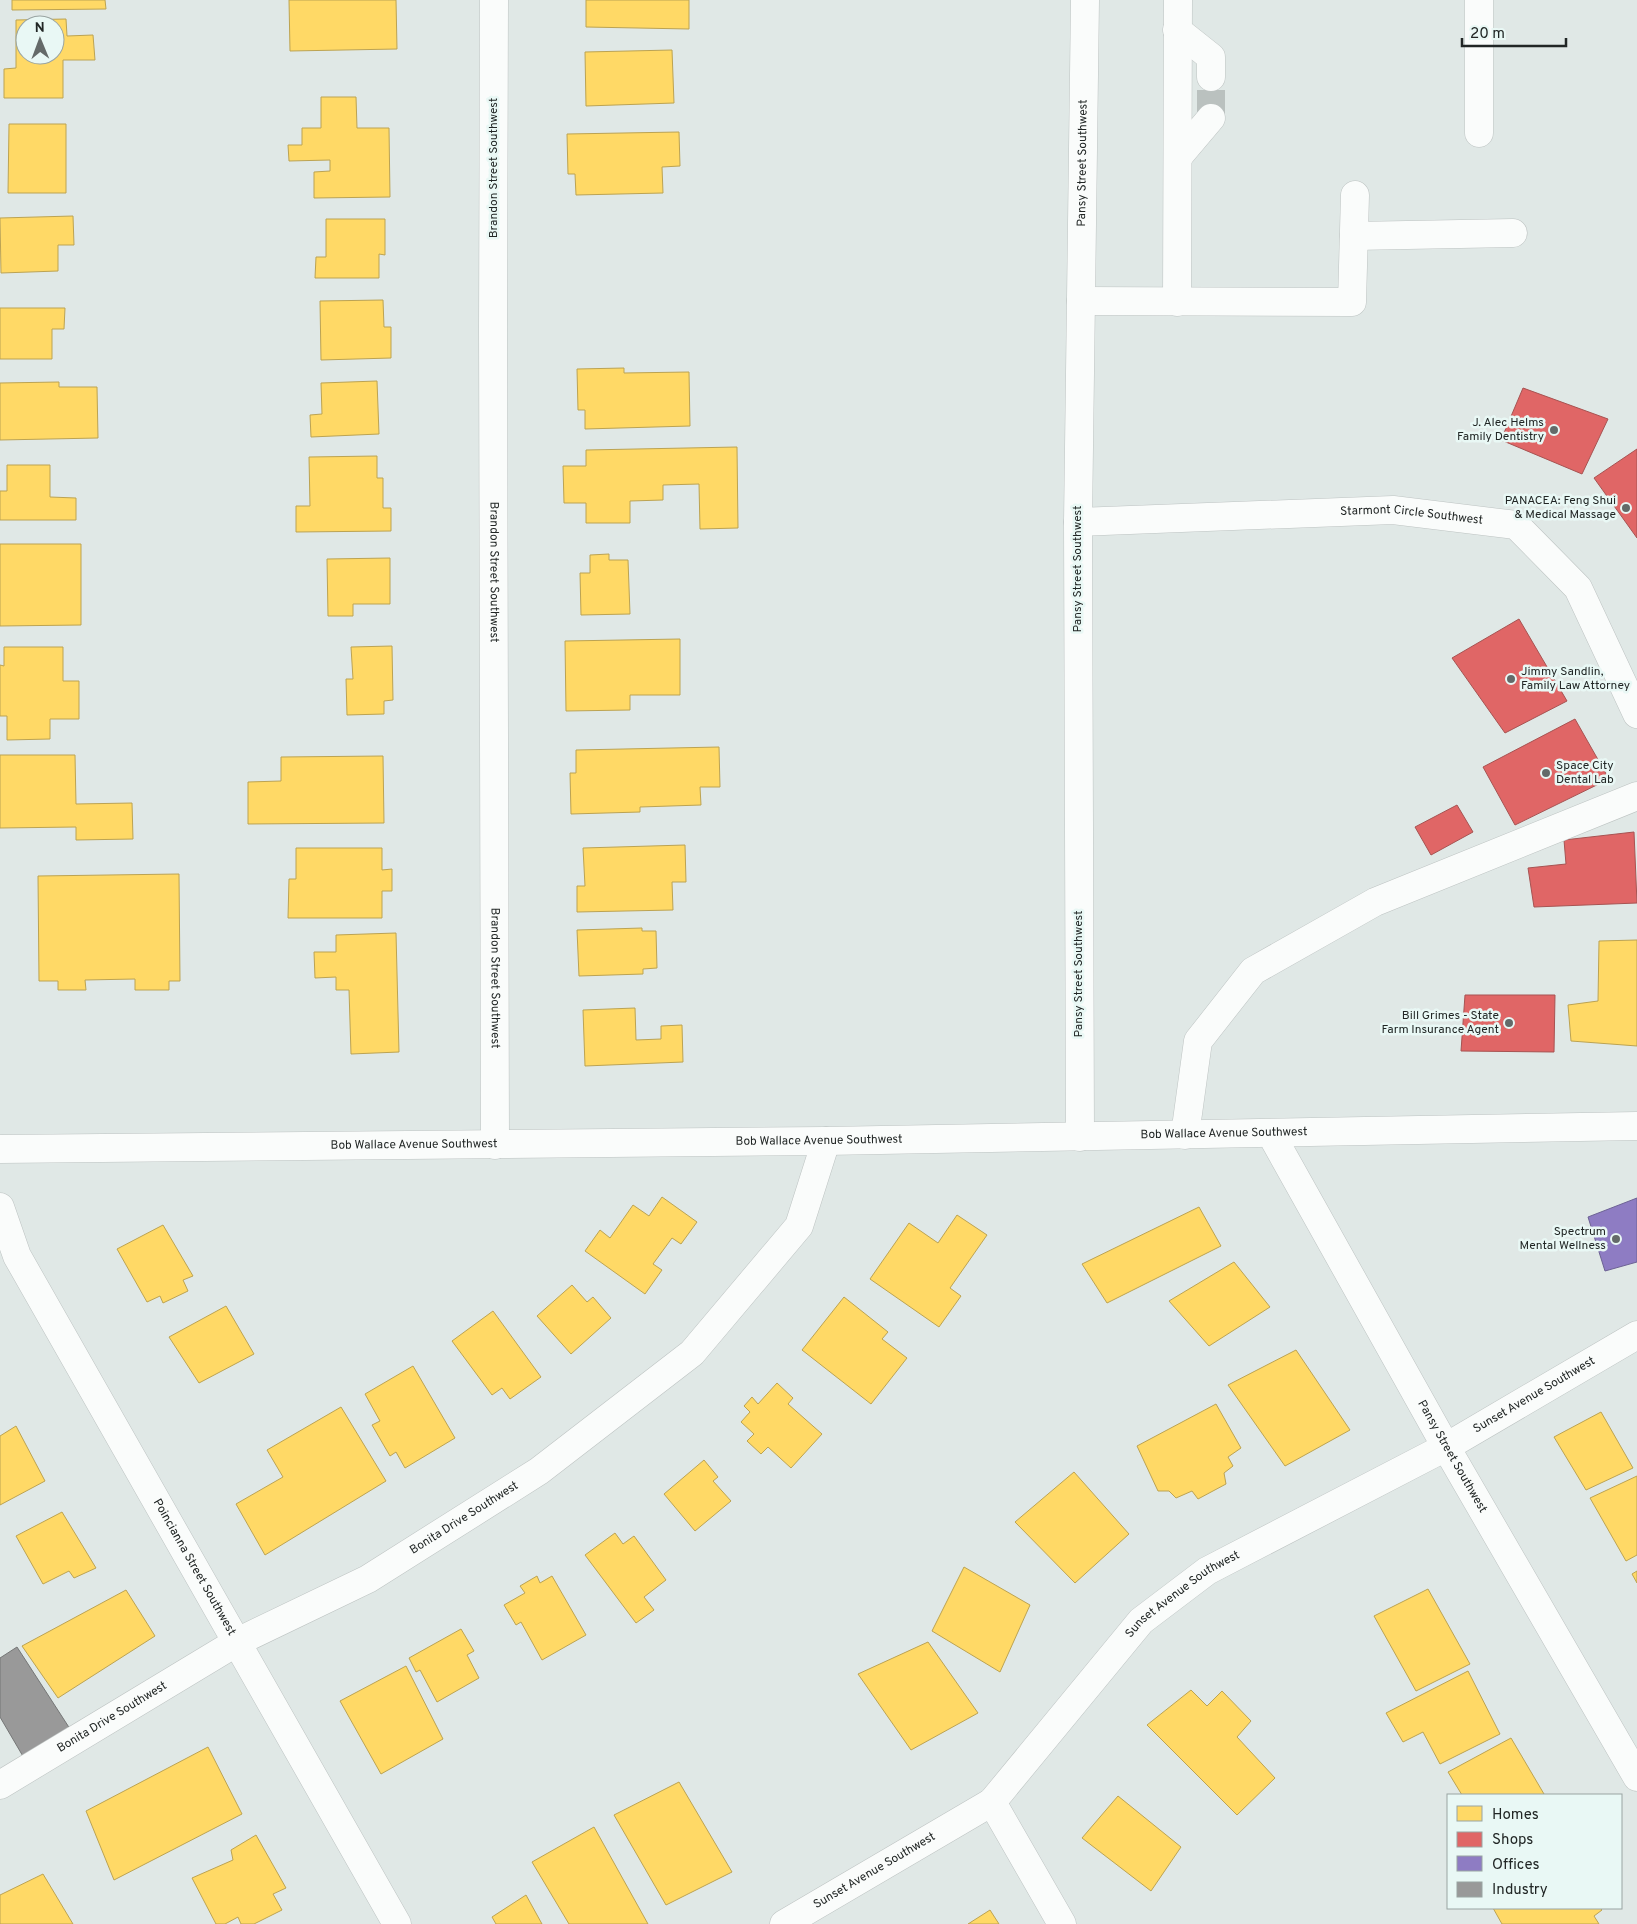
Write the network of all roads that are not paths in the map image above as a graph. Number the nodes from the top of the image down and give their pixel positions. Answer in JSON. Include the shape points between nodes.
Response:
{"nodes":[{"id":1,"x":494,"y":0,"type":"edge"},
{"id":2,"x":1085,"y":0,"type":"edge"},
{"id":3,"x":1178,"y":0,"type":"edge"},
{"id":4,"x":1479,"y":0,"type":"edge"},
{"id":5,"x":1177,"y":30,"type":"junction"},
{"id":6,"x":1211,"y":77,"type":"tunnel mouth"},
{"id":7,"x":1211,"y":118,"type":"tunnel mouth"},
{"id":8,"x":1479,"y":133,"type":"dead end"},
{"id":9,"x":1178,"y":157,"type":"junction"},
{"id":10,"x":1355,"y":195,"type":"dead end"},
{"id":11,"x":1513,"y":233,"type":"dead end"},
{"id":12,"x":1354,"y":236,"type":"junction"},
{"id":13,"x":1081,"y":301,"type":"junction"},
{"id":14,"x":1177,"y":302,"type":"junction"},
{"id":15,"x":1078,"y":522,"type":"junction"},
{"id":16,"x":1637,"y":714,"type":"edge"},
{"id":17,"x":1637,"y":796,"type":"edge"},
{"id":18,"x":1637,"y":1126,"type":"edge"},
{"id":19,"x":1271,"y":1134,"type":"junction"},
{"id":20,"x":1185,"y":1135,"type":"junction"},
{"id":21,"x":1080,"y":1138,"type":"junction"},
{"id":22,"x":826,"y":1141,"type":"junction"},
{"id":23,"x":495,"y":1145,"type":"junction"},
{"id":24,"x":0,"y":1149,"type":"edge"},
{"id":25,"x":0,"y":1207,"type":"edge"},
{"id":26,"x":1637,"y":1335,"type":"edge"},
{"id":27,"x":1446,"y":1447,"type":"junction"},
{"id":28,"x":237,"y":1642,"type":"junction"},
{"id":29,"x":1637,"y":1777,"type":"edge"},
{"id":30,"x":0,"y":1785,"type":"edge"},
{"id":31,"x":992,"y":1802,"type":"junction"},
{"id":32,"x":397,"y":1924,"type":"edge"},
{"id":33,"x":784,"y":1924,"type":"edge"},
{"id":34,"x":1062,"y":1924,"type":"edge"}],
"edges":[{"from":1,"to":23,"type":"street","name":"Brandon Street Southwest"},
{"from":2,"to":13,"type":"street","name":"Pansy Street Southwest"},
{"from":3,"to":5,"type":"street"},
{"from":4,"to":8,"type":"street"},
{"from":5,"to":6,"type":"street","via":[[1211,57]]},
{"from":5,"to":9,"type":"street"},
{"from":7,"to":9,"type":"street"},
{"from":9,"to":14,"type":"street"},
{"from":10,"to":12,"type":"street"},
{"from":11,"to":12,"type":"street"},
{"from":12,"to":14,"type":"street","via":[[1352,302]]},
{"from":13,"to":14,"type":"street"},
{"from":13,"to":15,"type":"street","name":"Pansy Street Southwest"},
{"from":15,"to":16,"type":"street","name":"Starmont Circle Southwest","via":[[1393,510],[1516,525],[1578,588]]},
{"from":15,"to":21,"type":"street","name":"Pansy Street Southwest"},
{"from":17,"to":20,"type":"street","via":[[1375,902],[1253,971],[1198,1041]]},
{"from":18,"to":19,"type":"street","name":"Bob Wallace Avenue Southwest"},
{"from":19,"to":20,"type":"street","name":"Bob Wallace Avenue Southwest"},
{"from":19,"to":27,"type":"street","name":"Pansy Street Southwest"},
{"from":20,"to":21,"type":"street","name":"Bob Wallace Avenue Southwest"},
{"from":21,"to":22,"type":"street","name":"Bob Wallace Avenue Southwest"},
{"from":22,"to":23,"type":"street","name":"Bob Wallace Avenue Southwest"},
{"from":22,"to":28,"type":"street","name":"Bonita Drive Southwest","via":[[799,1226],[692,1353],[539,1471],[368,1579]]},
{"from":23,"to":24,"type":"street","name":"Bob Wallace Avenue Southwest"},
{"from":25,"to":28,"type":"street","name":"Poincianna Street Southwest","via":[[17,1256]]},
{"from":26,"to":27,"type":"street","name":"Sunset Avenue Southwest"},
{"from":27,"to":29,"type":"street","name":"Pansy Street Southwest"},
{"from":27,"to":31,"type":"street","name":"Sunset Avenue Southwest","via":[[1207,1571],[1141,1621]]},
{"from":28,"to":30,"type":"street","name":"Bonita Drive Southwest"},
{"from":28,"to":32,"type":"street","name":"Poincianna Street Southwest"},
{"from":31,"to":33,"type":"street","name":"Sunset Avenue Southwest"},
{"from":31,"to":34,"type":"street"}]}
